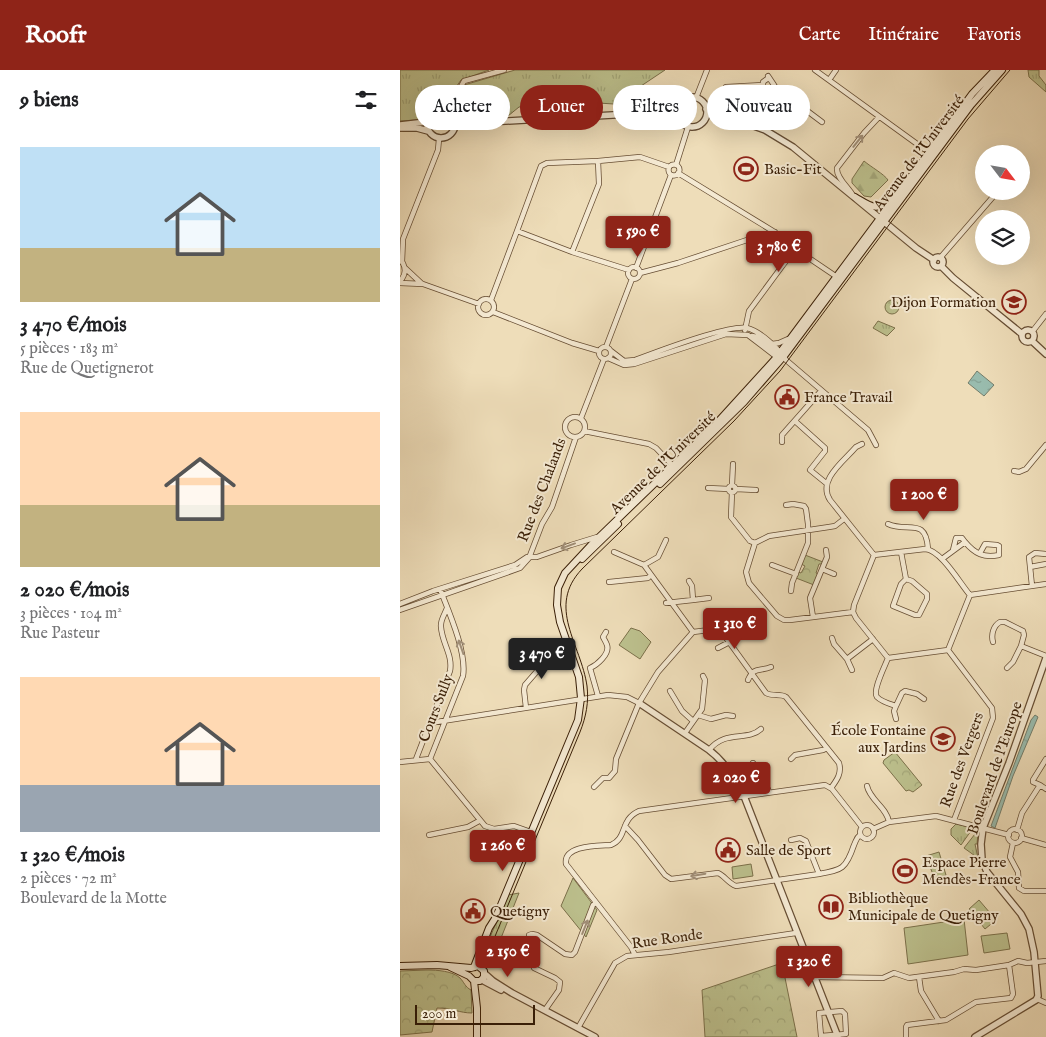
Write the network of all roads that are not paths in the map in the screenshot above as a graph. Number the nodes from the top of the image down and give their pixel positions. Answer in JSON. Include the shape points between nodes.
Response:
{"nodes":[{"id":1,"x":504,"y":70,"type":"edge"},
{"id":2,"x":707,"y":70,"type":"edge"},
{"id":3,"x":815,"y":70,"type":"edge"},
{"id":4,"x":836,"y":70,"type":"edge"},
{"id":5,"x":995,"y":70,"type":"edge"},
{"id":6,"x":1002,"y":70,"type":"edge"},
{"id":7,"x":768,"y":76,"type":"edge"},
{"id":8,"x":828,"y":80,"type":"junction"},
{"id":9,"x":462,"y":85,"type":"edge"},
{"id":10,"x":763,"y":85,"type":"edge"},
{"id":11,"x":697,"y":95,"type":"edge"},
{"id":12,"x":697,"y":99,"type":"edge"},
{"id":13,"x":706,"y":109,"type":"joint"},
{"id":14,"x":810,"y":113,"type":"edge"},
{"id":15,"x":879,"y":118,"type":"junction"},
{"id":16,"x":707,"y":119,"type":"edge"},
{"id":17,"x":704,"y":120,"type":"junction"},
{"id":18,"x":822,"y":122,"type":"dead end"},
{"id":19,"x":415,"y":124,"type":"edge"},
{"id":20,"x":949,"y":125,"type":"junction"},
{"id":21,"x":697,"y":126,"type":"edge"},
{"id":22,"x":400,"y":127,"type":"edge"},
{"id":23,"x":454,"y":130,"type":"edge"},
{"id":24,"x":687,"y":130,"type":"edge"},
{"id":25,"x":763,"y":130,"type":"edge"},
{"id":26,"x":428,"y":131,"type":"joint"},
{"id":27,"x":439,"y":139,"type":"junction"},
{"id":28,"x":598,"y":161,"type":"junction"},
{"id":29,"x":676,"y":165,"type":"junction"},
{"id":30,"x":669,"y":167,"type":"junction"},
{"id":31,"x":678,"y":173,"type":"junction"},
{"id":32,"x":671,"y":175,"type":"junction"},
{"id":33,"x":904,"y":186,"type":"junction"},
{"id":34,"x":855,"y":197,"type":"junction"},
{"id":35,"x":990,"y":200,"type":"edge"},
{"id":36,"x":882,"y":220,"type":"junction"},
{"id":37,"x":517,"y":231,"type":"junction"},
{"id":38,"x":775,"y":232,"type":"junction"},
{"id":39,"x":402,"y":241,"type":"edge"},
{"id":40,"x":792,"y":248,"type":"junction"},
{"id":41,"x":572,"y":252,"type":"junction"},
{"id":42,"x":937,"y":259,"type":"junction"},
{"id":43,"x":401,"y":261,"type":"edge"},
{"id":44,"x":405,"y":268,"type":"junction"},
{"id":45,"x":636,"y":268,"type":"junction"},
{"id":46,"x":629,"y":270,"type":"junction"},
{"id":47,"x":640,"y":274,"type":"junction"},
{"id":48,"x":837,"y":277,"type":"junction"},
{"id":49,"x":632,"y":279,"type":"junction"},
{"id":50,"x":400,"y":282,"type":"edge"},
{"id":51,"x":423,"y":284,"type":"junction"},
{"id":52,"x":491,"y":300,"type":"junction"},
{"id":53,"x":479,"y":304,"type":"junction"},
{"id":54,"x":492,"y":312,"type":"junction"},
{"id":55,"x":1046,"y":314,"type":"edge"},
{"id":56,"x":746,"y":327,"type":"junction"},
{"id":57,"x":1032,"y":332,"type":"junction"},
{"id":58,"x":747,"y":334,"type":"junction"},
{"id":59,"x":1022,"y":334,"type":"junction"},
{"id":60,"x":792,"y":337,"type":"junction"},
{"id":61,"x":1032,"y":341,"type":"junction"},
{"id":62,"x":771,"y":344,"type":"junction"},
{"id":63,"x":606,"y":347,"type":"junction"},
{"id":64,"x":599,"y":351,"type":"junction"},
{"id":65,"x":611,"y":351,"type":"junction"},
{"id":66,"x":1046,"y":354,"type":"edge"},
{"id":67,"x":781,"y":355,"type":"junction"},
{"id":68,"x":606,"y":359,"type":"junction"},
{"id":69,"x":822,"y":390,"type":"junction"},
{"id":70,"x":581,"y":418,"type":"junction"},
{"id":71,"x":795,"y":420,"type":"junction"},
{"id":72,"x":584,"y":431,"type":"junction"},
{"id":73,"x":576,"y":437,"type":"junction"},
{"id":74,"x":782,"y":442,"type":"dead end"},
{"id":75,"x":862,"y":444,"type":"dead end"},
{"id":76,"x":876,"y":445,"type":"dead end"},
{"id":77,"x":1046,"y":445,"type":"edge"},
{"id":78,"x":733,"y":464,"type":"dead end"},
{"id":79,"x":674,"y":467,"type":"junction"},
{"id":80,"x":1014,"y":470,"type":"dead end"},
{"id":81,"x":826,"y":483,"type":"junction"},
{"id":82,"x":708,"y":488,"type":"dead end"},
{"id":83,"x":732,"y":489,"type":"junction"},
{"id":84,"x":756,"y":490,"type":"dead end"},
{"id":85,"x":786,"y":505,"type":"dead end"},
{"id":86,"x":844,"y":519,"type":"junction"},
{"id":87,"x":888,"y":524,"type":"dead end"},
{"id":88,"x":807,"y":530,"type":"junction"},
{"id":89,"x":598,"y":537,"type":"junction"},
{"id":90,"x":666,"y":540,"type":"dead end"},
{"id":91,"x":965,"y":542,"type":"junction"},
{"id":92,"x":755,"y":543,"type":"junction"},
{"id":93,"x":928,"y":549,"type":"junction"},
{"id":94,"x":826,"y":550,"type":"dead end"},
{"id":95,"x":953,"y":550,"type":"junction"},
{"id":96,"x":614,"y":552,"type":"dead end"},
{"id":97,"x":902,"y":552,"type":"junction"},
{"id":98,"x":980,"y":553,"type":"junction"},
{"id":99,"x":1046,"y":554,"type":"edge"},
{"id":100,"x":874,"y":555,"type":"junction"},
{"id":101,"x":529,"y":556,"type":"junction"},
{"id":102,"x":942,"y":559,"type":"junction"},
{"id":103,"x":519,"y":564,"type":"junction"},
{"id":104,"x":1046,"y":564,"type":"edge"},
{"id":105,"x":644,"y":565,"type":"junction"},
{"id":106,"x":772,"y":565,"type":"dead end"},
{"id":107,"x":1030,"y":567,"type":"junction"},
{"id":108,"x":822,"y":569,"type":"junction"},
{"id":109,"x":796,"y":574,"type":"junction"},
{"id":110,"x":834,"y":574,"type":"dead end"},
{"id":111,"x":651,"y":575,"type":"junction"},
{"id":112,"x":906,"y":579,"type":"junction"},
{"id":113,"x":609,"y":582,"type":"dead end"},
{"id":114,"x":689,"y":582,"type":"dead end"},
{"id":115,"x":1046,"y":584,"type":"edge"},
{"id":116,"x":1032,"y":586,"type":"junction"},
{"id":117,"x":791,"y":591,"type":"dead end"},
{"id":118,"x":441,"y":592,"type":"junction"},
{"id":119,"x":970,"y":595,"type":"junction"},
{"id":120,"x":709,"y":598,"type":"dead end"},
{"id":121,"x":693,"y":600,"type":"junction"},
{"id":122,"x":400,"y":602,"type":"edge"},
{"id":123,"x":669,"y":603,"type":"junction"},
{"id":124,"x":557,"y":605,"type":"junction"},
{"id":125,"x":447,"y":608,"type":"junction"},
{"id":126,"x":400,"y":609,"type":"edge"},
{"id":127,"x":853,"y":612,"type":"junction"},
{"id":128,"x":813,"y":617,"type":"junction"},
{"id":129,"x":606,"y":632,"type":"dead end"},
{"id":130,"x":693,"y":632,"type":"junction"},
{"id":131,"x":741,"y":636,"type":"dead end"},
{"id":132,"x":832,"y":638,"type":"dead end"},
{"id":133,"x":872,"y":639,"type":"junction"},
{"id":134,"x":729,"y":642,"type":"junction"},
{"id":135,"x":993,"y":642,"type":"dead end"},
{"id":136,"x":1021,"y":646,"type":"junction"},
{"id":137,"x":718,"y":648,"type":"dead end"},
{"id":138,"x":948,"y":650,"type":"junction"},
{"id":139,"x":559,"y":651,"type":"dead end"},
{"id":140,"x":1046,"y":657,"type":"edge"},
{"id":141,"x":888,"y":658,"type":"junction"},
{"id":142,"x":847,"y":659,"type":"junction"},
{"id":143,"x":771,"y":667,"type":"dead end"},
{"id":144,"x":1007,"y":668,"type":"dead end"},
{"id":145,"x":852,"y":670,"type":"dead end"},
{"id":146,"x":751,"y":673,"type":"junction"},
{"id":147,"x":703,"y":676,"type":"dead end"},
{"id":148,"x":748,"y":680,"type":"dead end"},
{"id":149,"x":670,"y":691,"type":"dead end"},
{"id":150,"x":598,"y":696,"type":"junction"},
{"id":151,"x":581,"y":698,"type":"junction"},
{"id":152,"x":924,"y":699,"type":"dead end"},
{"id":153,"x":639,"y":703,"type":"junction"},
{"id":154,"x":896,"y":706,"type":"junction"},
{"id":155,"x":526,"y":708,"type":"junction"},
{"id":156,"x":698,"y":715,"type":"junction"},
{"id":157,"x":733,"y":716,"type":"dead end"},
{"id":158,"x":896,"y":719,"type":"dead end"},
{"id":159,"x":445,"y":720,"type":"junction"},
{"id":160,"x":694,"y":721,"type":"junction"},
{"id":161,"x":430,"y":723,"type":"junction"},
{"id":162,"x":761,"y":729,"type":"dead end"},
{"id":163,"x":685,"y":733,"type":"junction"},
{"id":164,"x":827,"y":748,"type":"junction"},
{"id":165,"x":709,"y":750,"type":"junction"},
{"id":166,"x":416,"y":759,"type":"junction"},
{"id":167,"x":430,"y":759,"type":"junction"},
{"id":168,"x":791,"y":759,"type":"dead end"},
{"id":169,"x":1046,"y":759,"type":"edge"},
{"id":170,"x":400,"y":762,"type":"edge"},
{"id":171,"x":753,"y":762,"type":"dead end"},
{"id":172,"x":1040,"y":785,"type":"junction"},
{"id":173,"x":867,"y":786,"type":"dead end"},
{"id":174,"x":594,"y":787,"type":"dead end"},
{"id":175,"x":831,"y":788,"type":"junction"},
{"id":176,"x":1046,"y":789,"type":"edge"},
{"id":177,"x":769,"y":792,"type":"junction"},
{"id":178,"x":744,"y":796,"type":"junction"},
{"id":179,"x":954,"y":820,"type":"junction"},
{"id":180,"x":479,"y":821,"type":"junction"},
{"id":181,"x":889,"y":822,"type":"junction"},
{"id":182,"x":624,"y":826,"type":"junction"},
{"id":183,"x":862,"y":827,"type":"junction"},
{"id":184,"x":983,"y":828,"type":"junction"},
{"id":185,"x":873,"y":829,"type":"junction"},
{"id":186,"x":1017,"y":830,"type":"junction"},
{"id":187,"x":531,"y":832,"type":"junction"},
{"id":188,"x":429,"y":835,"type":"dead end"},
{"id":189,"x":860,"y":835,"type":"junction"},
{"id":190,"x":1009,"y":835,"type":"junction"},
{"id":191,"x":1021,"y":838,"type":"junction"},
{"id":192,"x":791,"y":840,"type":"dead end"},
{"id":193,"x":1014,"y":843,"type":"junction"},
{"id":194,"x":1046,"y":845,"type":"edge"},
{"id":195,"x":819,"y":874,"type":"junction"},
{"id":196,"x":776,"y":880,"type":"junction"},
{"id":197,"x":1046,"y":891,"type":"edge"},
{"id":198,"x":596,"y":903,"type":"junction"},
{"id":199,"x":796,"y":932,"type":"junction"},
{"id":200,"x":635,"y":955,"type":"junction"},
{"id":201,"x":1046,"y":961,"type":"edge"},
{"id":202,"x":1035,"y":962,"type":"junction"},
{"id":203,"x":400,"y":966,"type":"edge"},
{"id":204,"x":1010,"y":966,"type":"junction"},
{"id":205,"x":450,"y":967,"type":"junction"},
{"id":206,"x":478,"y":969,"type":"junction"},
{"id":207,"x":815,"y":977,"type":"junction"},
{"id":208,"x":919,"y":977,"type":"junction"},
{"id":209,"x":476,"y":980,"type":"junction"},
{"id":210,"x":521,"y":998,"type":"junction"},
{"id":211,"x":1037,"y":998,"type":"junction"},
{"id":212,"x":1046,"y":1003,"type":"edge"},
{"id":213,"x":545,"y":1010,"type":"junction"},
{"id":214,"x":828,"y":1012,"type":"junction"},
{"id":215,"x":939,"y":1021,"type":"junction"},
{"id":216,"x":578,"y":1028,"type":"junction"},
{"id":217,"x":838,"y":1036,"type":"edge"},
{"id":218,"x":847,"y":1036,"type":"edge"},
{"id":219,"x":477,"y":1037,"type":"edge"},
{"id":220,"x":594,"y":1037,"type":"edge"},
{"id":221,"x":906,"y":1037,"type":"edge"},
{"id":222,"x":976,"y":1037,"type":"edge"}],
"edges":[{"from":1,"to":9,"type":"street","via":[[464,81]]},
{"from":2,"to":11,"type":"street"},
{"from":3,"to":8,"type":"street"},
{"from":4,"to":8,"type":"street"},
{"from":5,"to":20,"type":"main road","name":"Avenue de l'Université"},
{"from":6,"to":36,"type":"main road","name":"Avenue de l'Université","via":[[971,104]]},
{"from":7,"to":10,"type":"street"},
{"from":8,"to":15,"type":"street"},
{"from":12,"to":13,"type":"street"},
{"from":13,"to":17,"type":"street"},
{"from":14,"to":18,"type":"street"},
{"from":15,"to":20,"type":"street","via":[[924,149],[928,149]]},
{"from":34,"to":15,"type":"street","one_way":true,"via":[[839,177],[837,168]]},
{"from":16,"to":17,"type":"street"},
{"from":17,"to":21,"type":"street"},
{"from":19,"to":22,"type":"street"},
{"from":20,"to":33,"type":"main road","name":"Avenue de l'Université"},
{"from":22,"to":26,"type":"street"},
{"from":23,"to":27,"type":"street","via":[[449,136]]},
{"from":24,"to":29,"type":"street"},
{"from":25,"to":34,"type":"street","via":[[799,152]]},
{"from":26,"to":27,"type":"street"},
{"from":27,"to":39,"type":"street","via":[[438,150]]},
{"from":28,"to":30,"type":"street","via":[[640,157]]},
{"from":28,"to":37,"type":"street","via":[[541,166]]},
{"from":28,"to":41,"type":"street","via":[[599,184]]},
{"from":29,"to":30,"type":"street"},
{"from":29,"to":31,"type":"street"},
{"from":30,"to":32,"type":"street"},
{"from":31,"to":32,"type":"street"},
{"from":31,"to":38,"type":"street"},
{"from":32,"to":45,"type":"street"},
{"from":33,"to":34,"type":"main road","via":[[880,207],[872,207]]},
{"from":33,"to":36,"type":"main road","name":"Avenue de l'Université"},
{"from":34,"to":36,"type":"street"},
{"from":35,"to":42,"type":"street"},
{"from":36,"to":42,"type":"street","via":[[925,254]]},
{"from":36,"to":48,"type":"main road","name":"Avenue de l'Université"},
{"from":36,"to":67,"type":"main road","name":"Avenue de l'Université"},
{"from":37,"to":41,"type":"street"},
{"from":37,"to":52,"type":"street"},
{"from":38,"to":40,"type":"street"},
{"from":38,"to":47,"type":"street"},
{"from":39,"to":43,"type":"street"},
{"from":40,"to":48,"type":"street"},
{"from":40,"to":56,"type":"street","via":[[749,311]]},
{"from":41,"to":46,"type":"street"},
{"from":42,"to":59,"type":"street","via":[[934,266],[941,266]]},
{"from":43,"to":44,"type":"street"},
{"from":44,"to":50,"type":"street"},
{"from":44,"to":51,"type":"street"},
{"from":45,"to":46,"type":"street"},
{"from":45,"to":47,"type":"street"},
{"from":46,"to":49,"type":"street","via":[[628,276]]},
{"from":47,"to":49,"type":"street"},
{"from":48,"to":60,"type":"main road","name":"Avenue de l'Université"},
{"from":49,"to":63,"type":"street"},
{"from":50,"to":51,"type":"street"},
{"from":51,"to":53,"type":"street"},
{"from":52,"to":53,"type":"street","via":[[485,299]]},
{"from":52,"to":54,"type":"street","via":[[494,304]]},
{"from":53,"to":54,"type":"street","via":[[483,314]]},
{"from":54,"to":64,"type":"street"},
{"from":55,"to":57,"type":"street"},
{"from":56,"to":58,"type":"street"},
{"from":56,"to":62,"type":"street"},
{"from":56,"to":65,"type":"street","via":[[723,330],[635,360],[624,361]]},
{"from":57,"to":59,"type":"street","via":[[1026,330]]},
{"from":57,"to":61,"type":"street"},
{"from":58,"to":67,"type":"street","via":[[757,337]]},
{"from":58,"to":68,"type":"street","via":[[726,334],[634,364],[624,365]]},
{"from":59,"to":61,"type":"street","via":[[1024,342]]},
{"from":60,"to":62,"type":"street"},
{"from":60,"to":67,"type":"main road","name":"Avenue de l'Université"},
{"from":61,"to":66,"type":"street"},
{"from":62,"to":67,"type":"street"},
{"from":63,"to":64,"type":"street"},
{"from":63,"to":65,"type":"street"},
{"from":64,"to":68,"type":"street","via":[[600,356]]},
{"from":65,"to":68,"type":"street"},
{"from":67,"to":69,"type":"street"},
{"from":67,"to":79,"type":"main road","name":"Avenue de l'Université","via":[[744,402]]},
{"from":68,"to":70,"type":"street"},
{"from":69,"to":71,"type":"street"},
{"from":69,"to":76,"type":"street","via":[[868,430]]},
{"from":70,"to":72,"type":"street","via":[[585,424]]},
{"from":70,"to":73,"type":"street","via":[[572,417],[564,426],[566,432]]},
{"from":71,"to":74,"type":"street","via":[[782,435]]},
{"from":71,"to":81,"type":"street","via":[[825,448],[810,470]]},
{"from":72,"to":73,"type":"street"},
{"from":72,"to":79,"type":"street","via":[[649,444]]},
{"from":73,"to":101,"type":"street","name":"Rue des Chalands","via":[[552,507]]},
{"from":75,"to":81,"type":"street"},
{"from":77,"to":80,"type":"street","via":[[1026,469]]},
{"from":78,"to":83,"type":"street"},
{"from":79,"to":89,"type":"main road","name":"Avenue de l'Université"},
{"from":79,"to":124,"type":"main road","name":"Avenue de l'Université","via":[[573,568],[561,587]]},
{"from":81,"to":86,"type":"street","via":[[828,496]]},
{"from":82,"to":83,"type":"street"},
{"from":83,"to":84,"type":"street"},
{"from":83,"to":92,"type":"street","via":[[731,517]]},
{"from":85,"to":88,"type":"street","via":[[803,505]]},
{"from":86,"to":88,"type":"street","via":[[831,527]]},
{"from":86,"to":100,"type":"street"},
{"from":87,"to":93,"type":"street","via":[[922,530]]},
{"from":88,"to":92,"type":"street","via":[[769,536]]},
{"from":88,"to":109,"type":"street","via":[[808,545]]},
{"from":89,"to":101,"type":"street","one_way":true,"via":[[538,558]]},
{"from":89,"to":124,"type":"main road","name":"Avenue de l'Université","via":[[565,573],[558,588]]},
{"from":90,"to":105,"type":"street","via":[[658,557]]},
{"from":91,"to":95,"type":"street"},
{"from":91,"to":95,"type":"street","via":[[956,538]]},
{"from":91,"to":98,"type":"street"},
{"from":92,"to":128,"type":"street","via":[[746,569],[749,582],[778,617],[786,620]]},
{"from":93,"to":97,"type":"street"},
{"from":93,"to":102,"type":"street"},
{"from":94,"to":108,"type":"street"},
{"from":95,"to":102,"type":"street"},
{"from":96,"to":105,"type":"street"},
{"from":97,"to":100,"type":"street"},
{"from":97,"to":112,"type":"street"},
{"from":98,"to":98,"type":"street","via":[[999,555],[1000,546],[985,544]]},
{"from":99,"to":107,"type":"street","via":[[1030,555]]},
{"from":100,"to":127,"type":"street"},
{"from":101,"to":103,"type":"street"},
{"from":102,"to":119,"type":"street"},
{"from":103,"to":118,"type":"street"},
{"from":103,"to":122,"type":"street","via":[[467,577]]},
{"from":104,"to":107,"type":"street"},
{"from":105,"to":111,"type":"street"},
{"from":106,"to":109,"type":"street"},
{"from":107,"to":116,"type":"street"},
{"from":108,"to":110,"type":"street"},
{"from":108,"to":128,"type":"street","via":[[810,598]]},
{"from":109,"to":117,"type":"street"},
{"from":111,"to":113,"type":"street"},
{"from":111,"to":123,"type":"street"},
{"from":112,"to":112,"type":"street","via":[[927,594],[919,615],[893,606]]},
{"from":114,"to":121,"type":"street"},
{"from":115,"to":116,"type":"street"},
{"from":116,"to":119,"type":"street"},
{"from":118,"to":122,"type":"street"},
{"from":118,"to":125,"type":"street","name":"Cours Sully"},
{"from":118,"to":126,"type":"street"},
{"from":119,"to":138,"type":"street"},
{"from":120,"to":121,"type":"street"},
{"from":121,"to":123,"type":"street"},
{"from":123,"to":130,"type":"street"},
{"from":124,"to":151,"type":"main road","via":[[579,677]]},
{"from":159,"to":125,"type":"street","name":"Cours Sully","one_way":true,"via":[[465,668]]},
{"from":125,"to":161,"type":"street","name":"Cours Sully","via":[[440,627],[451,664],[450,671]]},
{"from":127,"to":128,"type":"street"},
{"from":127,"to":133,"type":"street"},
{"from":129,"to":150,"type":"street","via":[[603,637],[608,649],[598,664],[590,668]]},
{"from":130,"to":134,"type":"street","via":[[718,630]]},
{"from":130,"to":153,"type":"street","via":[[658,672]]},
{"from":131,"to":134,"type":"street"},
{"from":132,"to":142,"type":"street"},
{"from":133,"to":141,"type":"street"},
{"from":133,"to":142,"type":"street"},
{"from":134,"to":137,"type":"street"},
{"from":134,"to":146,"type":"street"},
{"from":135,"to":136,"type":"street","via":[[996,625],[1003,622],[1023,631]]},
{"from":136,"to":140,"type":"street","name":"Boulevard de l'Europe"},
{"from":136,"to":144,"type":"street"},
{"from":138,"to":141,"type":"street"},
{"from":138,"to":179,"type":"street","name":"Rue des Vergers","via":[[994,713]]},
{"from":139,"to":155,"type":"street","via":[[552,654],[525,685]]},
{"from":140,"to":184,"type":"street","name":"Boulevard de l'Europe"},
{"from":141,"to":154,"type":"street","via":[[876,694],[882,701]]},
{"from":142,"to":145,"type":"street"},
{"from":143,"to":146,"type":"street"},
{"from":146,"to":148,"type":"street"},
{"from":146,"to":164,"type":"street","via":[[767,694],[786,697]]},
{"from":147,"to":156,"type":"street","via":[[703,705]]},
{"from":149,"to":160,"type":"street","via":[[682,711]]},
{"from":150,"to":151,"type":"street"},
{"from":150,"to":153,"type":"street","via":[[622,696]]},
{"from":151,"to":155,"type":"street"},
{"from":151,"to":187,"type":"main road","via":[[575,728]]},
{"from":152,"to":154,"type":"street","via":[[905,691]]},
{"from":153,"to":163,"type":"street"},
{"from":153,"to":174,"type":"street","via":[[616,759],[615,771]]},
{"from":154,"to":158,"type":"street"},
{"from":155,"to":159,"type":"street"},
{"from":156,"to":157,"type":"street","via":[[711,719]]},
{"from":156,"to":160,"type":"street"},
{"from":159,"to":161,"type":"street"},
{"from":159,"to":167,"type":"street","name":"Cours Sully"},
{"from":160,"to":163,"type":"street"},
{"from":161,"to":166,"type":"street","name":"Cours Sully"},
{"from":162,"to":165,"type":"street","via":[[756,733],[722,739]]},
{"from":163,"to":165,"type":"street"},
{"from":164,"to":168,"type":"street","via":[[795,755]]},
{"from":164,"to":175,"type":"street","via":[[840,767]]},
{"from":165,"to":178,"type":"street","via":[[728,768]]},
{"from":166,"to":167,"type":"street"},
{"from":166,"to":170,"type":"street"},
{"from":167,"to":180,"type":"street"},
{"from":169,"to":172,"type":"street","via":[[1033,780]]},
{"from":171,"to":177,"type":"street"},
{"from":172,"to":176,"type":"street"},
{"from":172,"to":186,"type":"street","via":[[1022,813]]},
{"from":173,"to":181,"type":"street"},
{"from":175,"to":177,"type":"street","via":[[823,785]]},
{"from":175,"to":183,"type":"street"},
{"from":177,"to":178,"type":"street"},
{"from":178,"to":182,"type":"street","via":[[639,811],[632,814]]},
{"from":178,"to":196,"type":"street"},
{"from":179,"to":181,"type":"street","name":"Rue des Vergers","via":[[934,816]]},
{"from":179,"to":184,"type":"street","name":"Rue des Vergers"},
{"from":180,"to":187,"type":"street","via":[[491,828],[514,826]]},
{"from":180,"to":188,"type":"street"},
{"from":181,"to":185,"type":"street","name":"Rue des Vergers"},
{"from":196,"to":182,"type":"street","one_way":true,"via":[[736,886],[718,873],[671,879]]},
{"from":182,"to":198,"type":"street","via":[[620,838],[614,843],[574,850],[566,857],[566,864]]},
{"from":183,"to":185,"type":"street"},
{"from":183,"to":189,"type":"street"},
{"from":184,"to":190,"type":"street","name":"Rue des Vergers"},
{"from":184,"to":202,"type":"street","name":"Boulevard de l'Europe","via":[[981,848],[984,865],[1025,921]]},
{"from":185,"to":189,"type":"street","via":[[870,838]]},
{"from":186,"to":190,"type":"street","via":[[1012,830]]},
{"from":186,"to":191,"type":"street"},
{"from":187,"to":206,"type":"main road","via":[[494,920]]},
{"from":189,"to":195,"type":"street","via":[[846,865],[839,870]]},
{"from":190,"to":193,"type":"street"},
{"from":191,"to":193,"type":"street"},
{"from":191,"to":194,"type":"street"},
{"from":192,"to":195,"type":"street","via":[[800,838],[806,841]]},
{"from":193,"to":197,"type":"street","via":[[1010,857],[1018,872],[1020,888],[1024,891]]},
{"from":195,"to":196,"type":"street"},
{"from":196,"to":199,"type":"street"},
{"from":198,"to":200,"type":"street"},
{"from":213,"to":198,"type":"street","one_way":true,"via":[[560,982],[534,968],[529,935],[572,955]]},
{"from":199,"to":200,"type":"street","name":"Rue Ronde"},
{"from":199,"to":207,"type":"street"},
{"from":200,"to":216,"type":"street","name":"Rue Ronde","via":[[616,963]]},
{"from":201,"to":202,"type":"street"},
{"from":202,"to":204,"type":"street","via":[[1018,961]]},
{"from":202,"to":211,"type":"street","name":"Boulevard de l'Europe"},
{"from":203,"to":205,"type":"main road"},
{"from":204,"to":208,"type":"street","via":[[964,969]]},
{"from":204,"to":215,"type":"street","via":[[1011,998],[976,1002]]},
{"from":205,"to":206,"type":"main road"},
{"from":205,"to":209,"type":"main road"},
{"from":206,"to":209,"type":"main road"},
{"from":206,"to":209,"type":"main road","via":[[469,972]]},
{"from":206,"to":210,"type":"street"},
{"from":207,"to":208,"type":"street","via":[[883,978],[894,973],[905,978]]},
{"from":207,"to":214,"type":"street"},
{"from":208,"to":215,"type":"street","via":[[921,991]]},
{"from":209,"to":210,"type":"street"},
{"from":209,"to":219,"type":"main road"},
{"from":210,"to":213,"type":"street"},
{"from":211,"to":212,"type":"street"},
{"from":211,"to":222,"type":"street"},
{"from":213,"to":216,"type":"street"},
{"from":214,"to":217,"type":"street"},
{"from":214,"to":217,"type":"street","via":[[819,1014],[820,1034]]},
{"from":214,"to":218,"type":"street","via":[[845,1013]]},
{"from":215,"to":221,"type":"street","via":[[907,1025]]},
{"from":216,"to":220,"type":"street"},
{"from":217,"to":218,"type":"street"}]}
